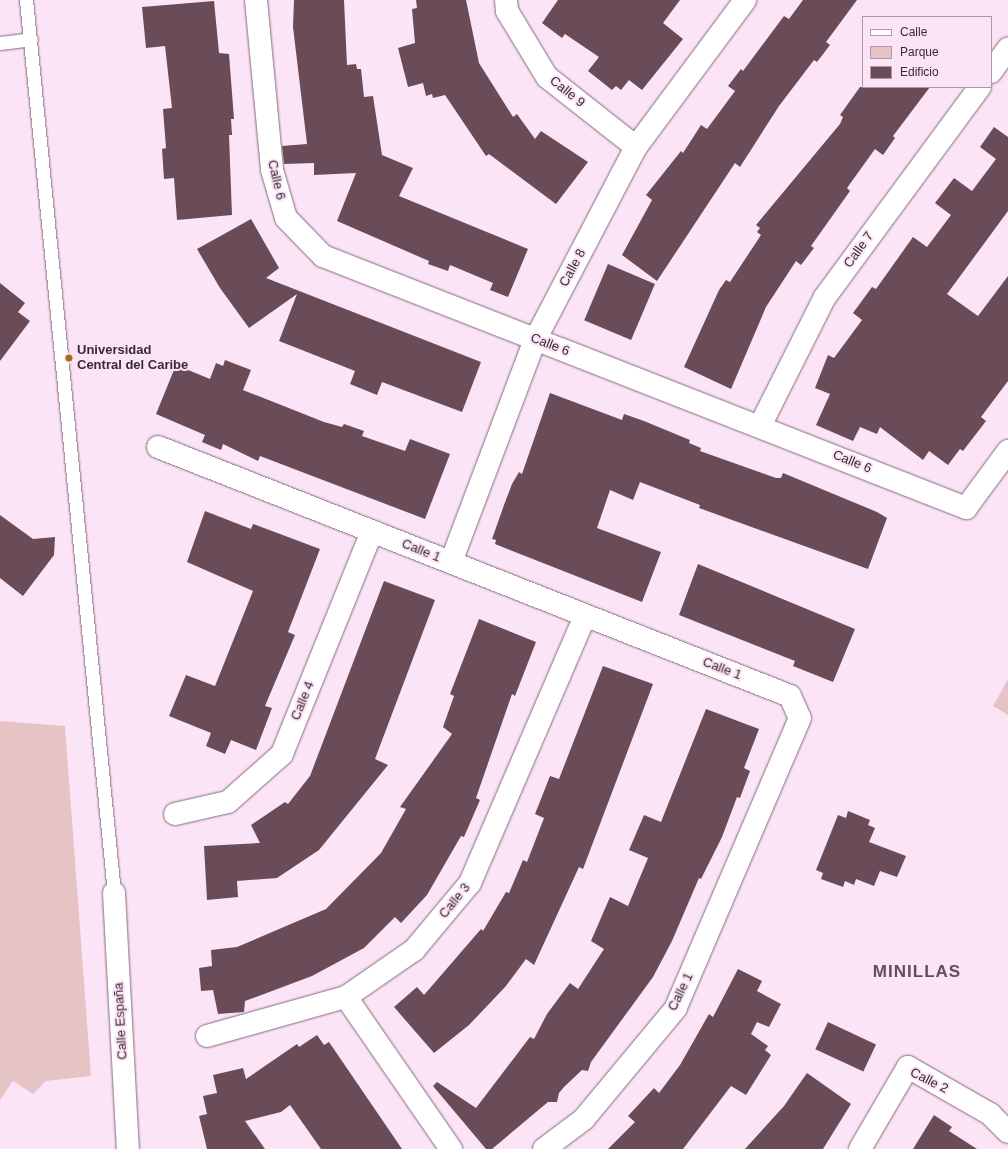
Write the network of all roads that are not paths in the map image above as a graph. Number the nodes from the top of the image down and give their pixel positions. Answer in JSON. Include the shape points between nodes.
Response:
{"nodes":[{"id":1,"x":26,"y":0,"type":"edge"},
{"id":2,"x":256,"y":0,"type":"edge"},
{"id":3,"x":506,"y":0,"type":"edge"},
{"id":4,"x":745,"y":0,"type":"edge"},
{"id":5,"x":31,"y":39,"type":"junction"},
{"id":6,"x":0,"y":43,"type":"edge"},
{"id":7,"x":1008,"y":49,"type":"edge"},
{"id":8,"x":992,"y":71,"type":"edge"},
{"id":9,"x":979,"y":88,"type":"edge"},
{"id":10,"x":636,"y":147,"type":"junction"},
{"id":11,"x":535,"y":340,"type":"junction"},
{"id":12,"x":760,"y":426,"type":"junction"},
{"id":13,"x":158,"y":447,"type":"dead end"},
{"id":14,"x":1008,"y":451,"type":"edge"},
{"id":15,"x":372,"y":531,"type":"junction"},
{"id":16,"x":451,"y":562,"type":"junction"},
{"id":17,"x":584,"y":616,"type":"junction"},
{"id":18,"x":175,"y":814,"type":"dead end"},
{"id":19,"x":114,"y":894,"type":"joint"},
{"id":20,"x":346,"y":997,"type":"junction"},
{"id":21,"x":207,"y":1036,"type":"dead end"},
{"id":22,"x":1008,"y":1132,"type":"edge"},
{"id":23,"x":128,"y":1149,"type":"edge"},
{"id":24,"x":452,"y":1149,"type":"edge"},
{"id":25,"x":544,"y":1149,"type":"edge"},
{"id":26,"x":860,"y":1149,"type":"edge"}],
"edges":[{"from":1,"to":5,"type":"lane"},
{"from":2,"to":11,"type":"street","name":"Calle 6","via":[[272,170],[286,218],[323,256]]},
{"from":3,"to":10,"type":"street","name":"Calle 9","via":[[507,12],[547,78]]},
{"from":4,"to":10,"type":"street","name":"Calle 8"},
{"from":5,"to":6,"type":"lane"},
{"from":5,"to":19,"type":"lane"},
{"from":7,"to":8,"type":"street"},
{"from":9,"to":12,"type":"street","name":"Calle 7","via":[[825,297]]},
{"from":10,"to":11,"type":"street","name":"Calle 8"},
{"from":11,"to":12,"type":"street","name":"Calle 6"},
{"from":11,"to":16,"type":"street","name":"Calle 8"},
{"from":12,"to":14,"type":"street","name":"Calle 6","via":[[966,508]]},
{"from":13,"to":15,"type":"street","name":"Calle 1"},
{"from":15,"to":16,"type":"street","name":"Calle 1"},
{"from":15,"to":18,"type":"street","name":"Calle 4","via":[[282,754],[228,802]]},
{"from":16,"to":17,"type":"street","name":"Calle 1"},
{"from":17,"to":20,"type":"street","name":"Calle 3","via":[[470,883],[414,950]]},
{"from":17,"to":25,"type":"street","name":"Calle 1","via":[[790,696],[800,718],[676,1008],[584,1119]]},
{"from":19,"to":23,"type":"street","name":"Calle España"},
{"from":20,"to":21,"type":"street","name":"Calle 3"},
{"from":20,"to":24,"type":"street"},
{"from":22,"to":26,"type":"street","name":"Calle 2","via":[[990,1114],[908,1067]]}]}
